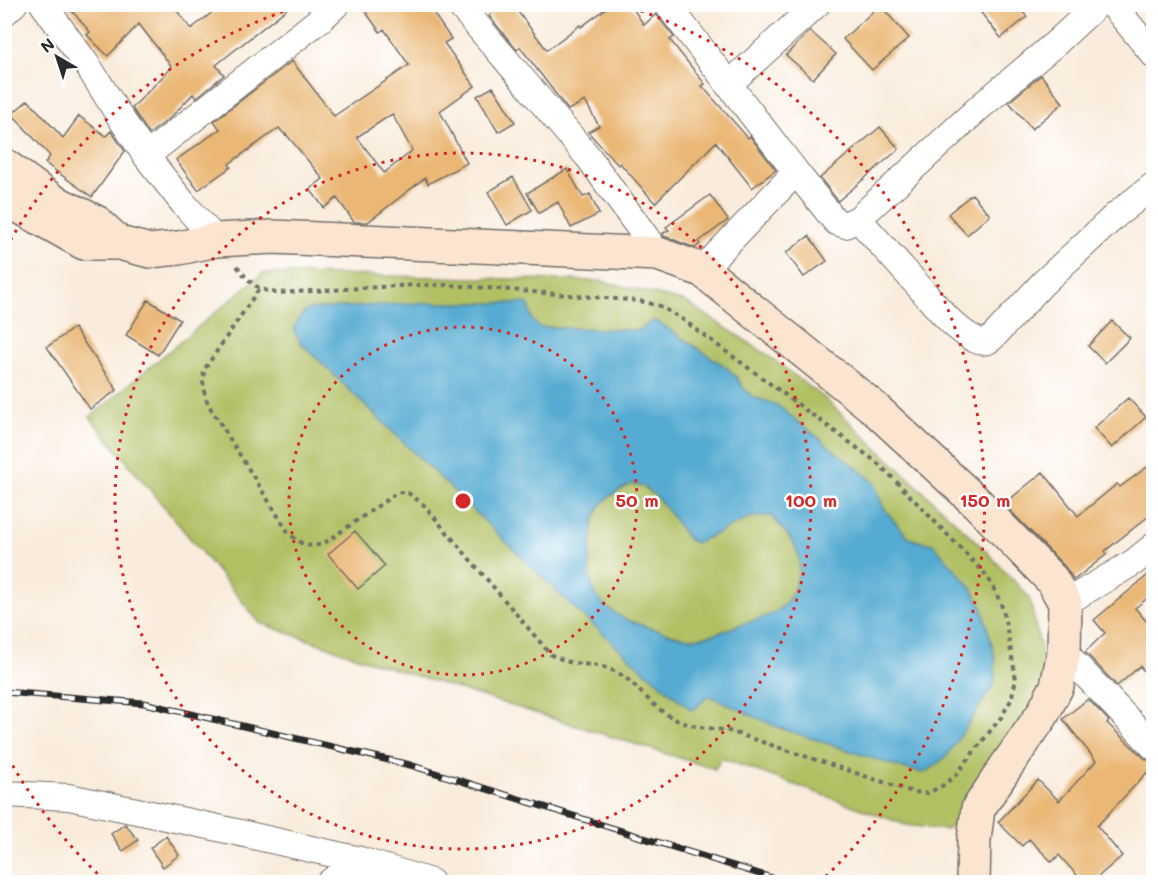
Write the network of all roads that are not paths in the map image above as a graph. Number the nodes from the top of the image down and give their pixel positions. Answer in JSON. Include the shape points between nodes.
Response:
{"nodes":[{"id":1,"x":14,"y":4,"type":"edge"},
{"id":2,"x":43,"y":4,"type":"edge"},
{"id":3,"x":337,"y":4,"type":"edge"},
{"id":4,"x":459,"y":4,"type":"edge"},
{"id":5,"x":667,"y":4,"type":"edge"},
{"id":6,"x":1098,"y":4,"type":"edge"},
{"id":7,"x":1112,"y":4,"type":"edge"},
{"id":8,"x":811,"y":7,"type":"edge"},
{"id":9,"x":4,"y":13,"type":"edge"},
{"id":10,"x":1154,"y":55,"type":"edge"},
{"id":11,"x":728,"y":85,"type":"junction"},
{"id":12,"x":146,"y":156,"type":"junction"},
{"id":13,"x":4,"y":165,"type":"edge"},
{"id":14,"x":796,"y":172,"type":"junction"},
{"id":15,"x":1154,"y":185,"type":"edge"},
{"id":16,"x":4,"y":195,"type":"edge"},
{"id":17,"x":858,"y":219,"type":"junction"},
{"id":18,"x":216,"y":240,"type":"junction"},
{"id":19,"x":119,"y":243,"type":"junction"},
{"id":20,"x":658,"y":254,"type":"junction"},
{"id":21,"x":702,"y":270,"type":"junction"},
{"id":22,"x":1154,"y":546,"type":"edge"},
{"id":23,"x":1065,"y":603,"type":"junction"},
{"id":24,"x":1064,"y":652,"type":"junction"},
{"id":25,"x":1154,"y":747,"type":"edge"},
{"id":26,"x":4,"y":794,"type":"edge"},
{"id":27,"x":360,"y":860,"type":"junction"},
{"id":28,"x":330,"y":882,"type":"edge"},
{"id":29,"x":431,"y":882,"type":"edge"},
{"id":30,"x":973,"y":882,"type":"edge"}],
"edges":[{"from":1,"to":9,"type":"street"},
{"from":2,"to":12,"type":"street"},
{"from":3,"to":12,"type":"street"},
{"from":4,"to":20,"type":"street","via":[[588,158]]},
{"from":5,"to":11,"type":"street"},
{"from":6,"to":17,"type":"street"},
{"from":7,"to":10,"type":"street"},
{"from":8,"to":11,"type":"street"},
{"from":11,"to":14,"type":"street"},
{"from":12,"to":18,"type":"street"},
{"from":13,"to":19,"type":"main road","via":[[53,201],[96,222]]},
{"from":14,"to":17,"type":"street","via":[[836,222],[845,225]]},
{"from":14,"to":21,"type":"street"},
{"from":15,"to":17,"type":"street","via":[[1116,215],[984,342],[959,329]]},
{"from":16,"to":19,"type":"main road","via":[[84,243]]},
{"from":18,"to":19,"type":"main road","via":[[150,251]]},
{"from":18,"to":20,"type":"main road","via":[[273,237]]},
{"from":20,"to":21,"type":"main road"},
{"from":21,"to":23,"type":"main road","via":[[834,375],[977,503],[1052,580]]},
{"from":22,"to":23,"type":"street"},
{"from":23,"to":24,"type":"main road"},
{"from":24,"to":25,"type":"street"},
{"from":24,"to":30,"type":"main road","via":[[1057,686],[1042,715],[978,809]]},
{"from":26,"to":27,"type":"street","via":[[69,797]]},
{"from":27,"to":28,"type":"street"},
{"from":27,"to":29,"type":"street"}]}
